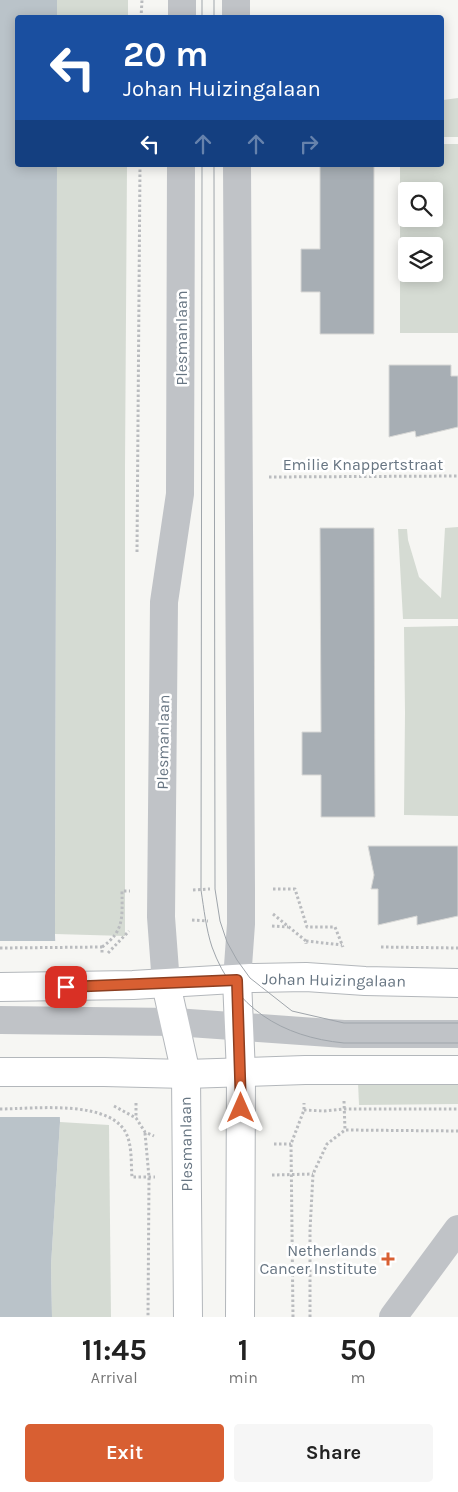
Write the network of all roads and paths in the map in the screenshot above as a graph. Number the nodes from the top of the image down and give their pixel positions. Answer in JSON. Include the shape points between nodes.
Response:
{"nodes":[{"id":1,"x":142,"y":0,"type":"edge"},
{"id":2,"x":182,"y":0,"type":"edge"},
{"id":3,"x":236,"y":0,"type":"edge"},
{"id":4,"x":142,"y":15,"type":"edge"},
{"id":5,"x":182,"y":15,"type":"edge"},
{"id":6,"x":236,"y":15,"type":"edge"},
{"id":7,"x":140,"y":167,"type":"edge"},
{"id":8,"x":181,"y":167,"type":"edge"},
{"id":9,"x":237,"y":167,"type":"edge"},
{"id":10,"x":269,"y":467,"type":"dead end"},
{"id":11,"x":458,"y":476,"type":"edge"},
{"id":12,"x":137,"y":553,"type":"dead end"},
{"id":13,"x":272,"y":880,"type":"dead end"},
{"id":14,"x":272,"y":897,"type":"dead end"},
{"id":15,"x":272,"y":905,"type":"dead end"},
{"id":16,"x":133,"y":926,"type":"dead end"},
{"id":17,"x":306,"y":941,"type":"junction"},
{"id":18,"x":350,"y":946,"type":"dead end"},
{"id":19,"x":375,"y":946,"type":"dead end"},
{"id":20,"x":82,"y":947,"type":"dead end"},
{"id":21,"x":0,"y":948,"type":"edge"},
{"id":22,"x":458,"y":948,"type":"edge"},
{"id":23,"x":96,"y":958,"type":"dead end"},
{"id":24,"x":306,"y":977,"type":"junction"},
{"id":25,"x":237,"y":980,"type":"junction"},
{"id":26,"x":458,"y":983,"type":"edge"},
{"id":27,"x":166,"y":984,"type":"junction"},
{"id":28,"x":0,"y":987,"type":"edge"},
{"id":29,"x":0,"y":1020,"type":"edge"},
{"id":30,"x":175,"y":1022,"type":"junction"},
{"id":31,"x":238,"y":1026,"type":"junction"},
{"id":32,"x":458,"y":1034,"type":"edge"},
{"id":33,"x":305,"y":1070,"type":"junction"},
{"id":34,"x":458,"y":1070,"type":"edge"},
{"id":35,"x":0,"y":1072,"type":"edge"},
{"id":36,"x":241,"y":1073,"type":"junction"},
{"id":37,"x":186,"y":1074,"type":"junction"},
{"id":38,"x":0,"y":1109,"type":"edge"},
{"id":39,"x":458,"y":1109,"type":"edge"},
{"id":40,"x":304,"y":1110,"type":"junction"},
{"id":41,"x":105,"y":1115,"type":"dead end"},
{"id":42,"x":136,"y":1118,"type":"dead end"},
{"id":43,"x":458,"y":1131,"type":"edge"},
{"id":44,"x":458,"y":1229,"type":"edge"},
{"id":45,"x":148,"y":1317,"type":"edge"},
{"id":46,"x":188,"y":1317,"type":"edge"},
{"id":47,"x":240,"y":1317,"type":"edge"},
{"id":48,"x":293,"y":1317,"type":"edge"},
{"id":49,"x":310,"y":1317,"type":"edge"},
{"id":50,"x":393,"y":1317,"type":"edge"}],
"edges":[{"from":1,"to":4,"type":"path"},
{"from":2,"to":5,"type":"street"},
{"from":3,"to":6,"type":"street"},
{"from":7,"to":12,"type":"path"},
{"from":8,"to":27,"type":"street","name":"Plesmanlaan","via":[[180,494],[164,602],[162,917]]},
{"from":9,"to":25,"type":"street","via":[[241,924]]},
{"from":10,"to":11,"type":"path","name":"Emilie Knappertstraat","via":[[269,477]]},
{"from":13,"to":14,"type":"path"},
{"from":15,"to":17,"type":"path","via":[[272,913]]},
{"from":16,"to":23,"type":"path","via":[[107,954]]},
{"from":17,"to":18,"type":"path"},
{"from":17,"to":24,"type":"path"},
{"from":19,"to":22,"type":"path"},
{"from":20,"to":21,"type":"path"},
{"from":24,"to":25,"type":"main road","name":"Johan Huizingalaan"},
{"from":24,"to":26,"type":"main road","name":"Johan Huizingalaan"},
{"from":25,"to":27,"type":"main road","name":"Johan Huizingalaan"},
{"from":25,"to":31,"type":"main road"},
{"from":27,"to":28,"type":"main road","name":"Johan Huizingalaan"},
{"from":27,"to":30,"type":"main road","name":"Plesmanlaan"},
{"from":29,"to":30,"type":"street"},
{"from":30,"to":31,"type":"street"},
{"from":30,"to":37,"type":"main road","name":"Plesmanlaan"},
{"from":31,"to":32,"type":"street","via":[[344,1034]]},
{"from":31,"to":36,"type":"main road"},
{"from":33,"to":34,"type":"main road"},
{"from":33,"to":36,"type":"main road"},
{"from":33,"to":40,"type":"path"},
{"from":35,"to":37,"type":"main road"},
{"from":36,"to":37,"type":"main road"},
{"from":36,"to":47,"type":"main road"},
{"from":37,"to":46,"type":"main road","name":"Plesmanlaan"},
{"from":38,"to":41,"type":"path","via":[[83,1108]]},
{"from":39,"to":40,"type":"path"},
{"from":40,"to":48,"type":"path","via":[[290,1144]]},
{"from":42,"to":45,"type":"path","via":[[145,1132],[149,1177]]},
{"from":43,"to":49,"type":"path","via":[[345,1130],[327,1144],[313,1174]]},
{"from":44,"to":50,"type":"street"}]}
